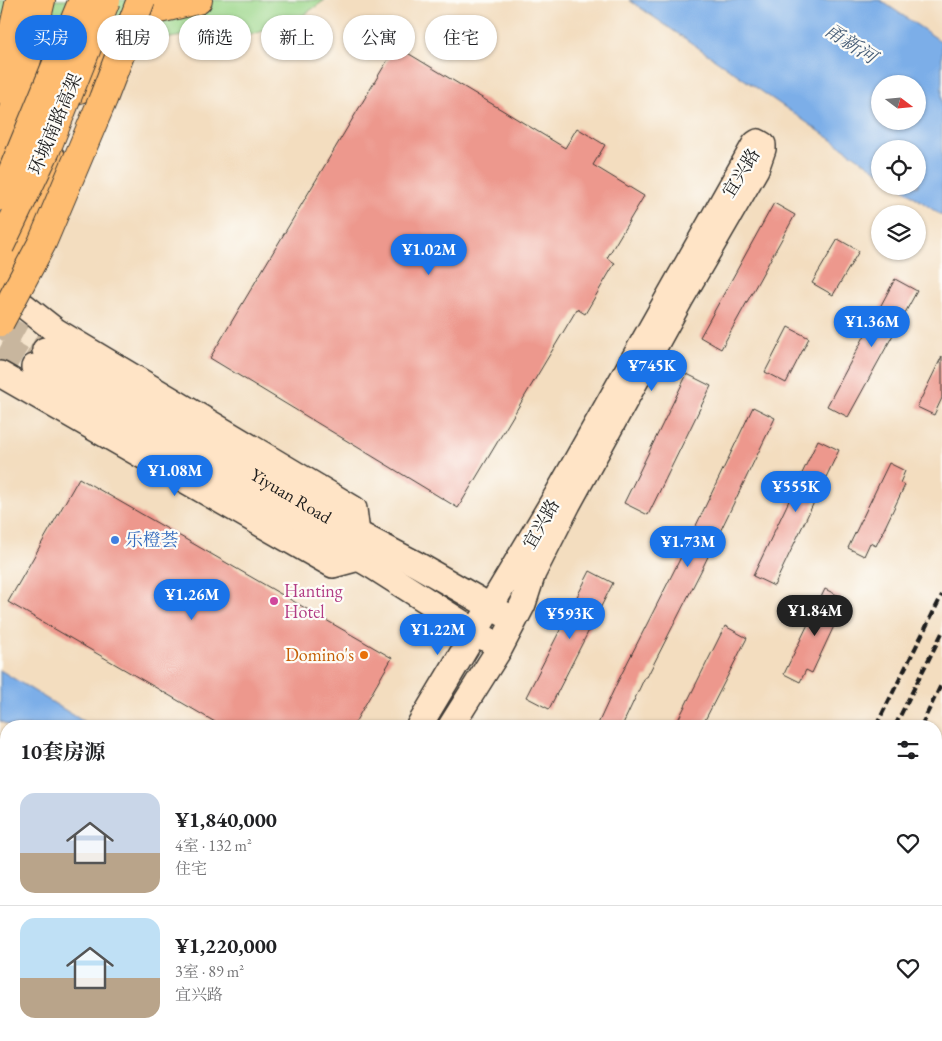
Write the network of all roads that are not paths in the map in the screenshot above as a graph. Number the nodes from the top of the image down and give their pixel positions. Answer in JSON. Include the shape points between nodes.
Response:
{"nodes":[{"id":1,"x":10,"y":0,"type":"edge"},
{"id":2,"x":20,"y":0,"type":"edge"},
{"id":3,"x":41,"y":0,"type":"edge"},
{"id":4,"x":76,"y":0,"type":"edge"},
{"id":5,"x":83,"y":0,"type":"edge"},
{"id":6,"x":106,"y":0,"type":"edge"},
{"id":7,"x":141,"y":0,"type":"edge"},
{"id":8,"x":198,"y":0,"type":"edge"},
{"id":9,"x":0,"y":39,"type":"edge"},
{"id":10,"x":0,"y":89,"type":"edge"},
{"id":11,"x":0,"y":151,"type":"edge"},
{"id":12,"x":0,"y":196,"type":"edge"},
{"id":13,"x":0,"y":246,"type":"edge"},
{"id":14,"x":0,"y":285,"type":"edge"},
{"id":15,"x":0,"y":322,"type":"edge"},
{"id":16,"x":0,"y":374,"type":"edge"},
{"id":17,"x":357,"y":533,"type":"junction"},
{"id":18,"x":359,"y":558,"type":"junction"},
{"id":19,"x":492,"y":607,"type":"junction"},
{"id":20,"x":515,"y":621,"type":"junction"},
{"id":21,"x":477,"y":632,"type":"junction"},
{"id":22,"x":500,"y":648,"type":"junction"},
{"id":23,"x":423,"y":720,"type":"edge"},
{"id":24,"x":455,"y":720,"type":"edge"}],
"edges":[{"from":1,"to":9,"type":"main road"},
{"from":2,"to":10,"type":"main road"},
{"from":3,"to":11,"type":"main road","via":[[22,81]]},
{"from":4,"to":14,"type":"main road","via":[[37,159]]},
{"from":5,"to":12,"type":"main road","name":"环城南路高架","bridge":true},
{"from":6,"to":13,"type":"main road","name":"环城南路高架","bridge":true,"via":[[46,150]]},
{"from":7,"to":15,"type":"main road","bridge":true,"via":[[42,243]]},
{"from":8,"to":14,"type":"main road","via":[[143,13],[86,71],[30,225]]},
{"from":14,"to":17,"type":"main road","via":[[56,330],[354,509]]},
{"from":16,"to":18,"type":"main road","via":[[333,565]]},
{"from":17,"to":18,"type":"main road","name":"Yiyuan Road","via":[[39,359]]},
{"from":17,"to":19,"type":"main road","name":"Yiyuan Road"},
{"from":18,"to":21,"type":"main road","name":"Yiyuan Road"},
{"from":19,"to":20,"type":"main road","name":"Yiyuan Road"},
{"from":19,"to":20,"type":"main road","name":"宜兴路","via":[[758,142],[763,148],[756,169],[565,509],[532,573]]},
{"from":19,"to":21,"type":"main road","name":"宜兴路"},
{"from":20,"to":22,"type":"main road","name":"宜兴路"},
{"from":21,"to":22,"type":"main road","name":"Yiyuan Road"},
{"from":21,"to":23,"type":"main road","name":"宜兴路"},
{"from":22,"to":24,"type":"main road","name":"宜兴路"}]}
